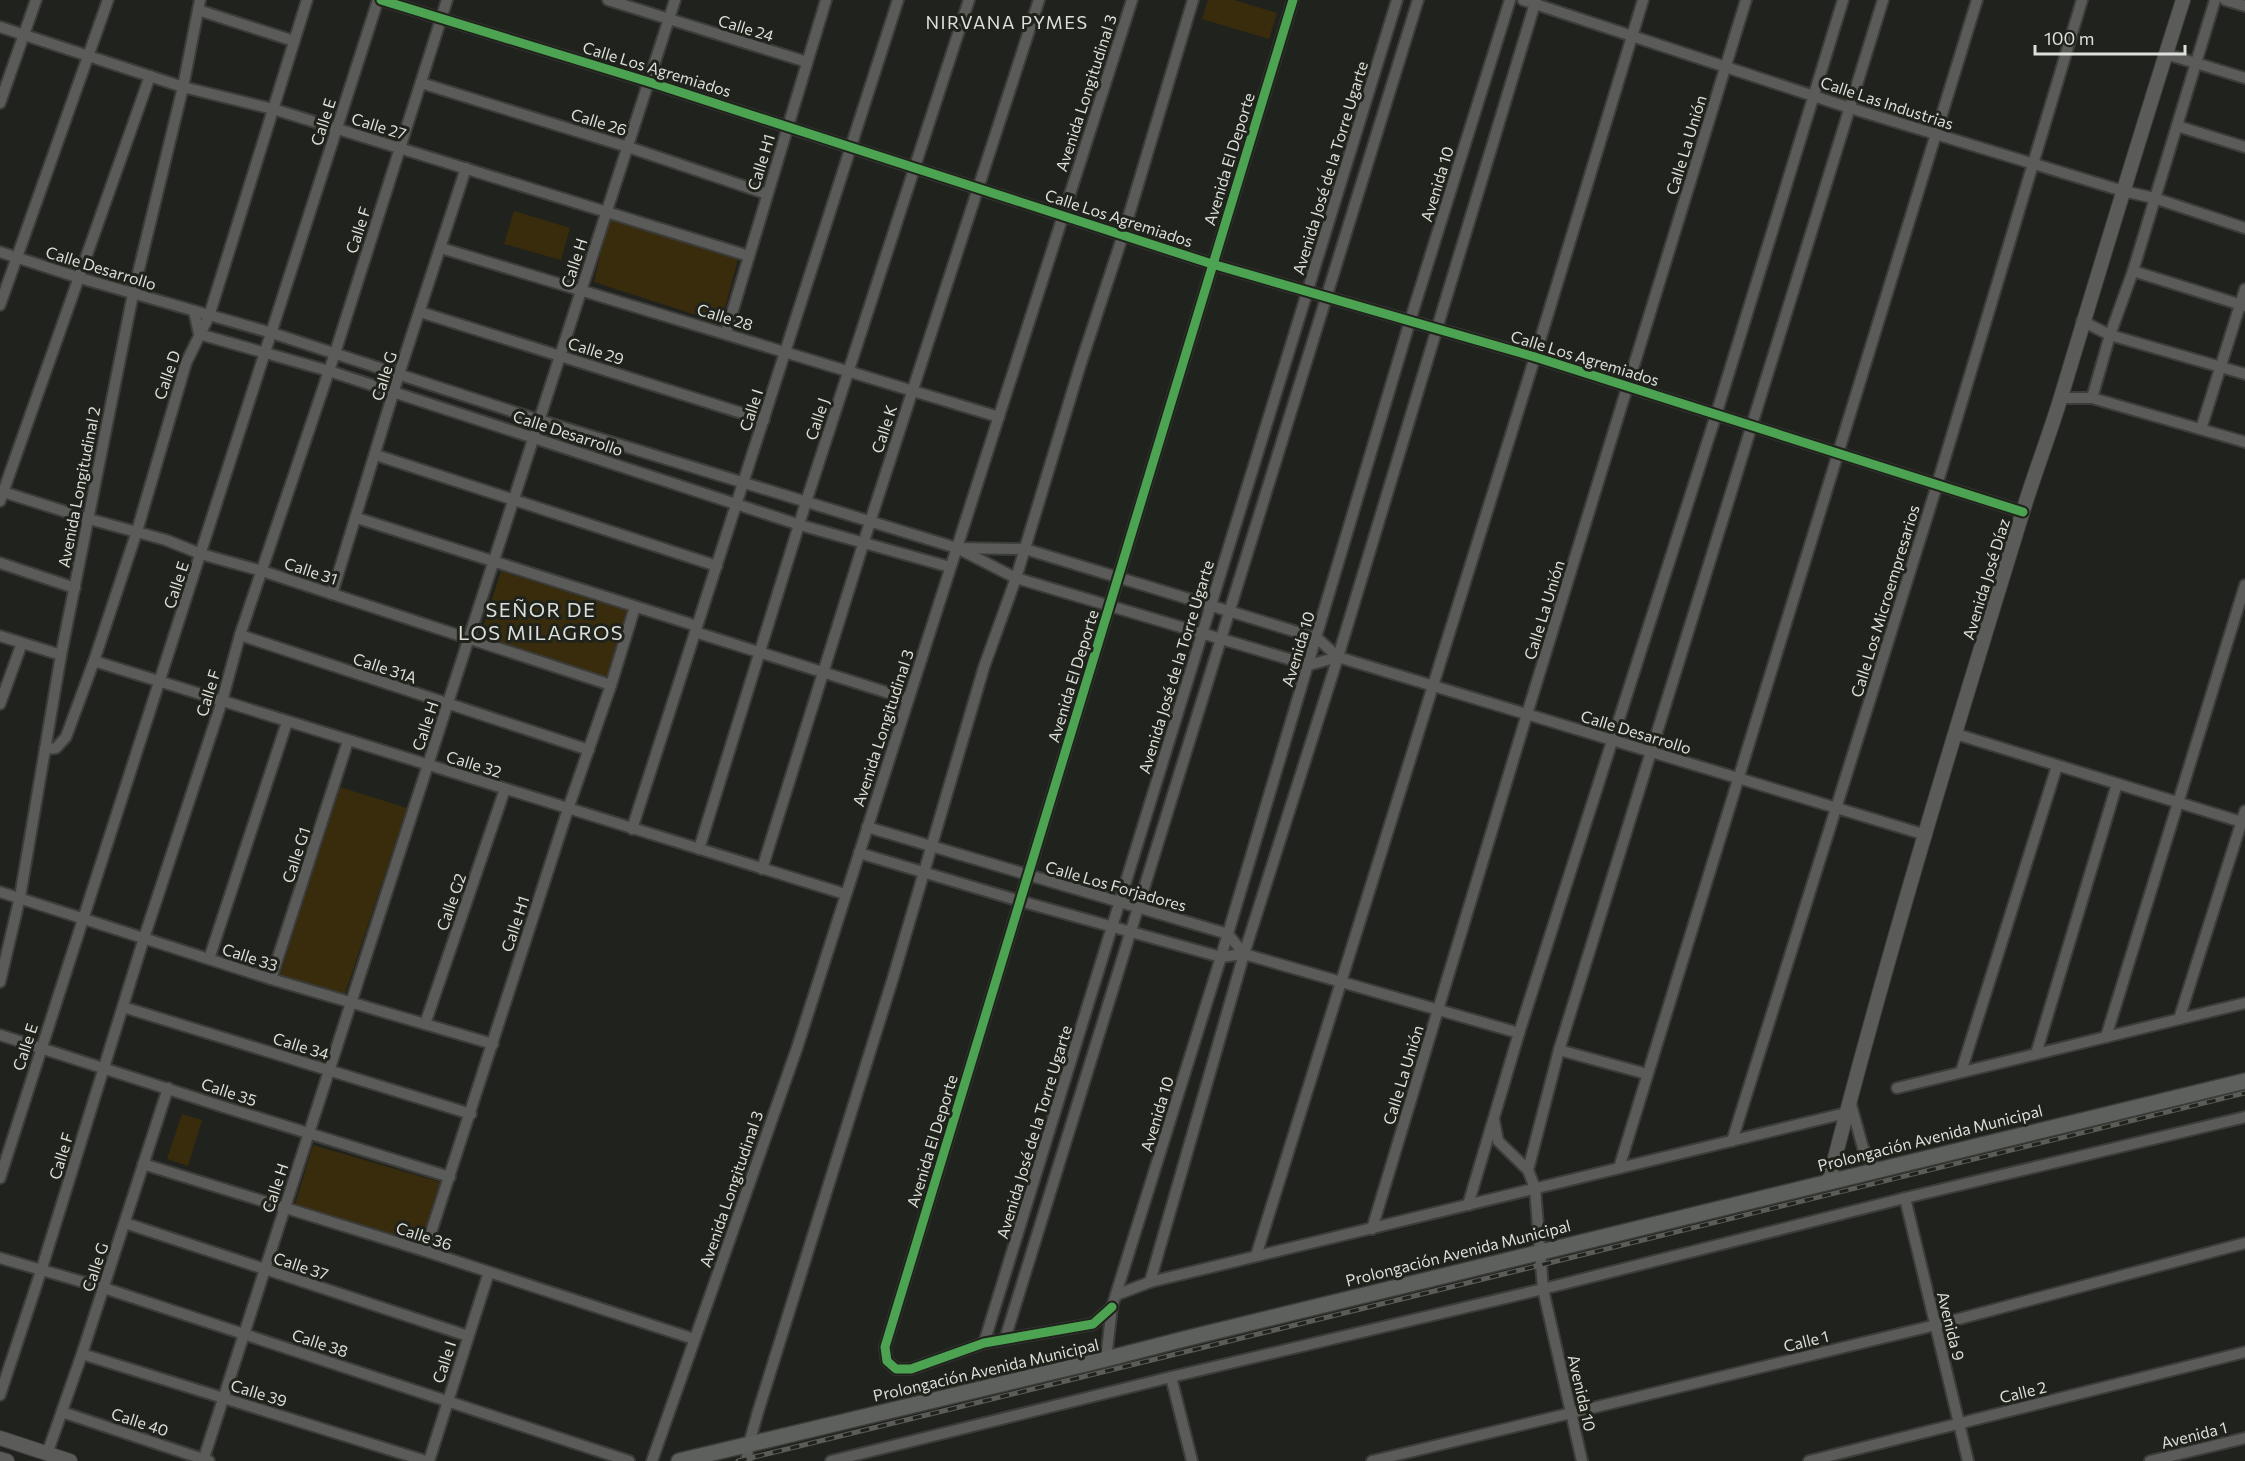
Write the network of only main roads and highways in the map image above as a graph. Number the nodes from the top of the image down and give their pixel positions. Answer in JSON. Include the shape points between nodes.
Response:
{"nodes":[{"id":1,"x":2245,"y":1081,"type":"edge"},
{"id":2,"x":679,"y":1461,"type":"edge"}],
"edges":[{"from":1,"to":2,"type":"main road","name":"Prolongación Avenida Municipal"}]}
